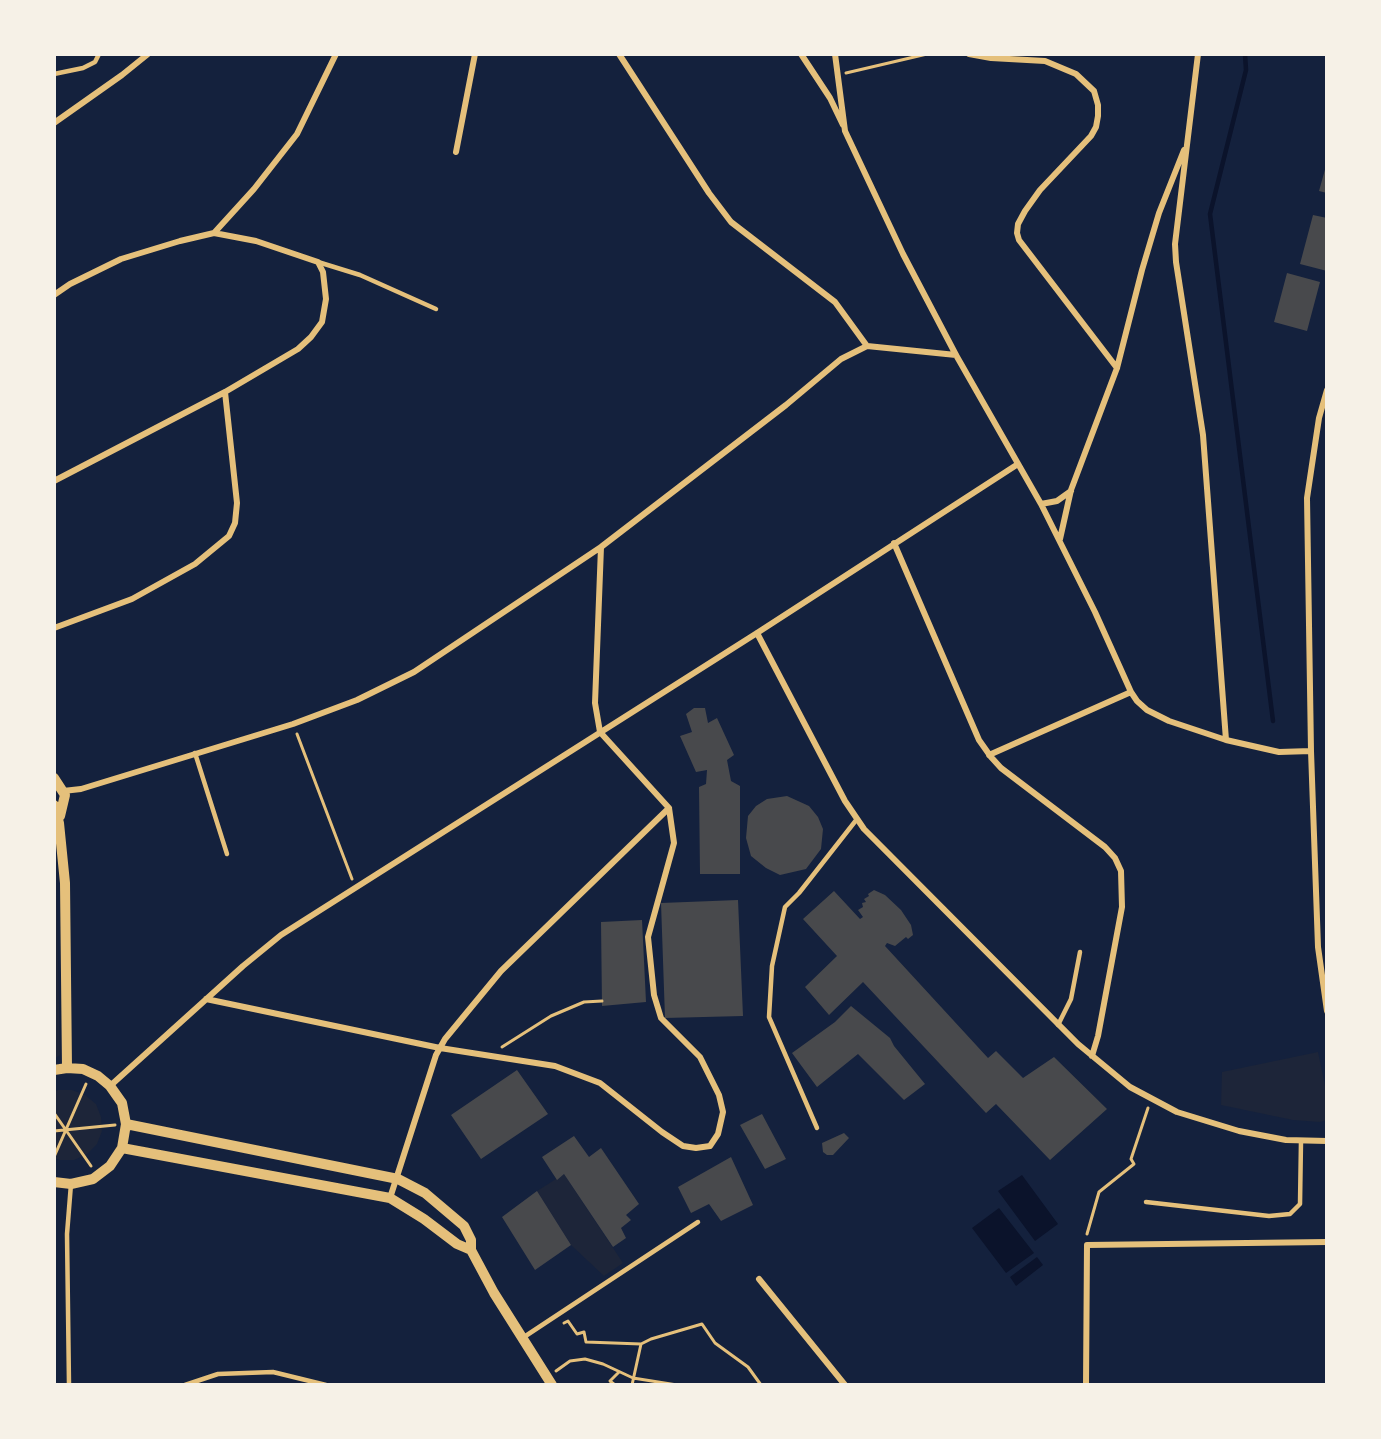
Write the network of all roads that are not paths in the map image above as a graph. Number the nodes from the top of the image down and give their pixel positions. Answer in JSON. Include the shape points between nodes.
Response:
{"nodes":[{"id":1,"x":99,"y":54,"type":"edge"},
{"id":2,"x":148,"y":54,"type":"edge"},
{"id":3,"x":336,"y":54,"type":"edge"},
{"id":4,"x":475,"y":54,"type":"edge"},
{"id":5,"x":619,"y":54,"type":"edge"},
{"id":6,"x":801,"y":54,"type":"edge"},
{"id":7,"x":836,"y":54,"type":"edge"},
{"id":8,"x":969,"y":54,"type":"edge"},
{"id":9,"x":1198,"y":54,"type":"edge"},
{"id":10,"x":1046,"y":57,"type":"edge"},
{"id":11,"x":54,"y":74,"type":"edge"},
{"id":12,"x":54,"y":123,"type":"edge"},
{"id":13,"x":846,"y":131,"type":"junction"},
{"id":14,"x":1188,"y":141,"type":"junction"},
{"id":15,"x":456,"y":152,"type":"dead end"},
{"id":16,"x":214,"y":233,"type":"junction"},
{"id":17,"x":318,"y":262,"type":"junction"},
{"id":18,"x":54,"y":295,"type":"edge"},
{"id":19,"x":436,"y":309,"type":"dead end"},
{"id":20,"x":867,"y":346,"type":"junction"},
{"id":21,"x":956,"y":355,"type":"junction"},
{"id":22,"x":1117,"y":368,"type":"junction"},
{"id":23,"x":1327,"y":390,"type":"edge"},
{"id":24,"x":225,"y":392,"type":"junction"},
{"id":25,"x":1017,"y":464,"type":"junction"},
{"id":26,"x":54,"y":481,"type":"edge"},
{"id":27,"x":1071,"y":490,"type":"junction"},
{"id":28,"x":1057,"y":501,"type":"junction"},
{"id":29,"x":1041,"y":504,"type":"junction"},
{"id":30,"x":1064,"y":521,"type":"junction"},
{"id":31,"x":1059,"y":540,"type":"junction"},
{"id":32,"x":894,"y":543,"type":"junction"},
{"id":33,"x":601,"y":546,"type":"junction"},
{"id":34,"x":54,"y":628,"type":"edge"},
{"id":35,"x":757,"y":633,"type":"junction"},
{"id":36,"x":1131,"y":692,"type":"junction"},
{"id":37,"x":600,"y":732,"type":"junction"},
{"id":38,"x":1226,"y":740,"type":"junction"},
{"id":39,"x":1311,"y":751,"type":"junction"},
{"id":40,"x":195,"y":753,"type":"junction"},
{"id":41,"x":989,"y":755,"type":"junction"},
{"id":42,"x":54,"y":778,"type":"edge"},
{"id":43,"x":59,"y":797,"type":"edge"},
{"id":44,"x":669,"y":807,"type":"junction"},
{"id":45,"x":857,"y":819,"type":"junction"},
{"id":46,"x":227,"y":854,"type":"dead end"},
{"id":47,"x":1080,"y":952,"type":"dead end"},
{"id":48,"x":206,"y":999,"type":"junction"},
{"id":49,"x":1327,"y":1011,"type":"edge"},
{"id":50,"x":1058,"y":1025,"type":"junction"},
{"id":51,"x":441,"y":1048,"type":"junction"},
{"id":52,"x":1092,"y":1056,"type":"junction"},
{"id":53,"x":67,"y":1068,"type":"junction"},
{"id":54,"x":54,"y":1070,"type":"edge"},
{"id":55,"x":110,"y":1086,"type":"junction"},
{"id":56,"x":126,"y":1124,"type":"junction"},
{"id":57,"x":817,"y":1128,"type":"dead end"},
{"id":58,"x":1301,"y":1141,"type":"junction"},
{"id":59,"x":1327,"y":1141,"type":"edge"},
{"id":60,"x":122,"y":1149,"type":"junction"},
{"id":61,"x":398,"y":1179,"type":"junction"},
{"id":62,"x":54,"y":1182,"type":"edge"},
{"id":63,"x":72,"y":1184,"type":"junction"},
{"id":64,"x":390,"y":1198,"type":"junction"},
{"id":65,"x":1146,"y":1202,"type":"dead end"},
{"id":66,"x":698,"y":1222,"type":"dead end"},
{"id":67,"x":1327,"y":1242,"type":"edge"},
{"id":68,"x":471,"y":1250,"type":"junction"},
{"id":69,"x":759,"y":1279,"type":"dead end"},
{"id":70,"x":521,"y":1339,"type":"junction"},
{"id":71,"x":550,"y":1381,"type":"edge"},
{"id":72,"x":69,"y":1385,"type":"edge"},
{"id":73,"x":185,"y":1385,"type":"edge"},
{"id":74,"x":326,"y":1385,"type":"edge"},
{"id":75,"x":845,"y":1385,"type":"edge"},
{"id":76,"x":1086,"y":1385,"type":"edge"}],
"edges":[{"from":1,"to":11,"type":"lane","via":[[83,69]]},
{"from":2,"to":12,"type":"street"},
{"from":3,"to":16,"type":"street","via":[[297,134]]},
{"from":4,"to":15,"type":"street"},
{"from":5,"to":20,"type":"street","via":[[731,222],[835,302]]},
{"from":6,"to":13,"type":"street"},
{"from":7,"to":13,"type":"street"},
{"from":8,"to":10,"type":"street","via":[[991,58]]},
{"from":9,"to":14,"type":"street"},
{"from":10,"to":22,"type":"street","via":[[1086,81],[1094,91],[1098,116],[1091,136],[1025,211],[1017,233]]},
{"from":13,"to":21,"type":"street","via":[[903,254]]},
{"from":14,"to":22,"type":"street","via":[[1159,213]]},
{"from":14,"to":38,"type":"street","via":[[1176,262],[1203,435]]},
{"from":16,"to":17,"type":"street","via":[[256,241]]},
{"from":16,"to":18,"type":"street","via":[[121,259]]},
{"from":17,"to":19,"type":"lane","via":[[360,274]]},
{"from":17,"to":24,"type":"street","via":[[326,299],[322,322],[298,349]]},
{"from":20,"to":21,"type":"street"},
{"from":20,"to":33,"type":"street","via":[[841,359]]},
{"from":21,"to":25,"type":"street"},
{"from":22,"to":27,"type":"street"},
{"from":23,"to":39,"type":"street","via":[[1318,418],[1307,498]]},
{"from":24,"to":26,"type":"street"},
{"from":24,"to":34,"type":"street","via":[[237,503],[229,536],[195,564],[132,598]]},
{"from":25,"to":29,"type":"street"},
{"from":25,"to":32,"type":"street"},
{"from":27,"to":28,"type":"street"},
{"from":27,"to":30,"type":"street"},
{"from":28,"to":29,"type":"street"},
{"from":28,"to":30,"type":"street"},
{"from":29,"to":31,"type":"street"},
{"from":30,"to":31,"type":"street"},
{"from":31,"to":36,"type":"street"},
{"from":32,"to":35,"type":"street"},
{"from":32,"to":41,"type":"street"},
{"from":33,"to":37,"type":"street","via":[[595,703]]},
{"from":33,"to":40,"type":"street","via":[[414,672],[357,700],[293,724]]},
{"from":35,"to":37,"type":"street"},
{"from":35,"to":45,"type":"street"},
{"from":36,"to":38,"type":"street","via":[[1147,710]]},
{"from":36,"to":41,"type":"street"},
{"from":37,"to":44,"type":"street"},
{"from":37,"to":48,"type":"street","via":[[281,935]]},
{"from":38,"to":39,"type":"street","via":[[1279,752]]},
{"from":39,"to":49,"type":"street","via":[[1318,947]]},
{"from":40,"to":43,"type":"street"},
{"from":40,"to":46,"type":"lane"},
{"from":41,"to":52,"type":"street","via":[[1104,847],[1121,871],[1122,908]]},
{"from":42,"to":43,"type":"street"},
{"from":43,"to":53,"type":"street","via":[[65,883]]},
{"from":44,"to":51,"type":"street","via":[[501,971]]},
{"from":44,"to":51,"type":"street","via":[[674,843],[648,937],[654,996],[661,1018],[700,1057],[719,1095],[723,1112],[718,1134],[710,1146],[683,1146],[600,1083],[555,1066]]},
{"from":45,"to":50,"type":"street"},
{"from":45,"to":57,"type":"lane","via":[[785,907],[772,966],[769,1017]]},
{"from":47,"to":50,"type":"lane","via":[[1071,999]]},
{"from":48,"to":51,"type":"street"},
{"from":48,"to":55,"type":"street"},
{"from":50,"to":52,"type":"street"},
{"from":51,"to":61,"type":"street"},
{"from":52,"to":58,"type":"street","via":[[1130,1087],[1177,1112],[1239,1131]]},
{"from":53,"to":54,"type":"street"},
{"from":53,"to":55,"type":"street","via":[[83,1069]]},
{"from":55,"to":56,"type":"street","via":[[122,1103]]},
{"from":56,"to":60,"type":"street"},
{"from":56,"to":61,"type":"street"},
{"from":58,"to":59,"type":"street"},
{"from":58,"to":65,"type":"lane","via":[[1300,1204],[1290,1214],[1269,1216]]},
{"from":60,"to":63,"type":"street","via":[[110,1166],[93,1179]]},
{"from":60,"to":64,"type":"street"},
{"from":61,"to":64,"type":"street"},
{"from":61,"to":68,"type":"street","via":[[425,1193],[464,1226]]},
{"from":62,"to":63,"type":"street"},
{"from":63,"to":72,"type":"lane","via":[[68,1234]]},
{"from":64,"to":68,"type":"street"},
{"from":66,"to":70,"type":"lane"},
{"from":67,"to":76,"type":"street","via":[[1087,1245]]},
{"from":68,"to":70,"type":"street"},
{"from":69,"to":75,"type":"street"},
{"from":70,"to":71,"type":"street"},
{"from":73,"to":74,"type":"lane","via":[[218,1374],[273,1372]]}]}
